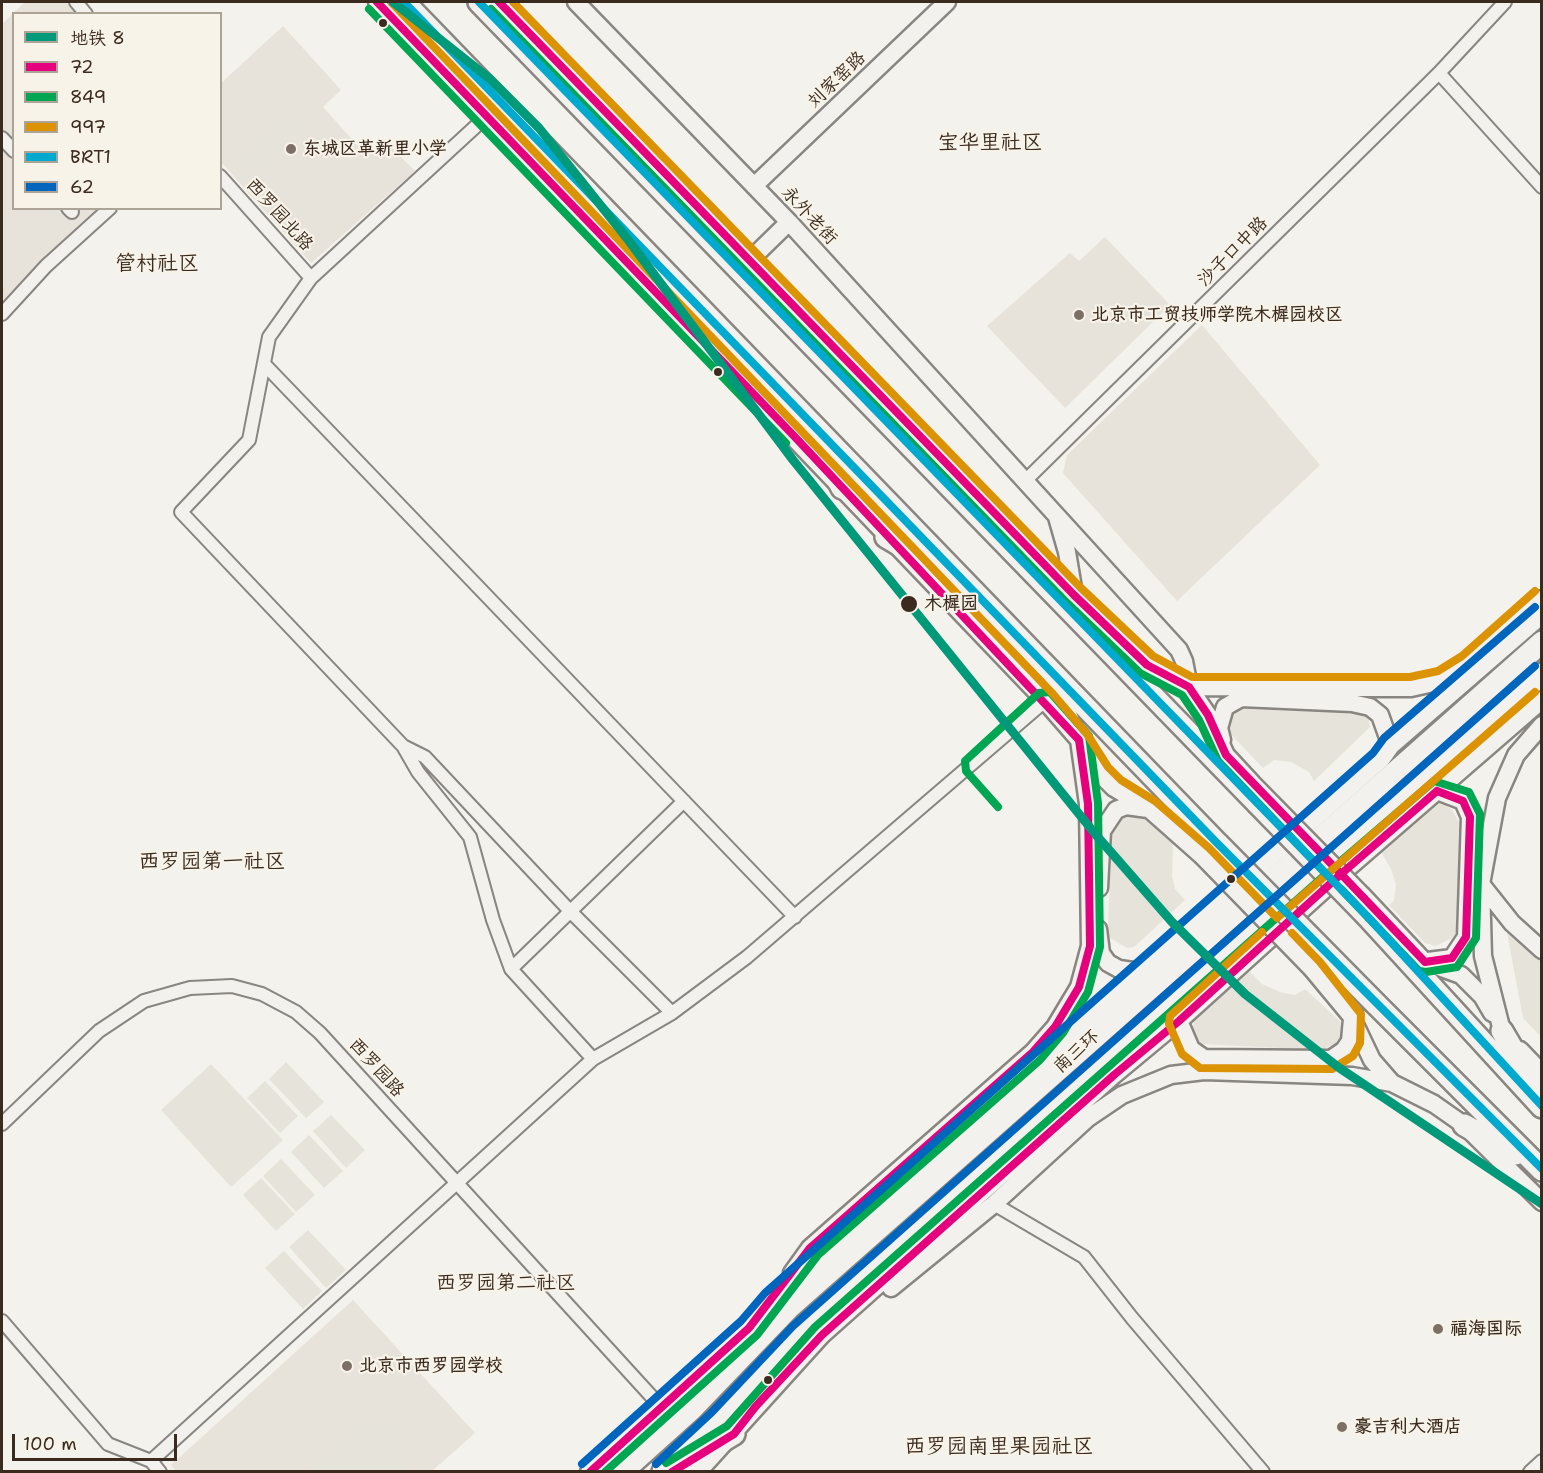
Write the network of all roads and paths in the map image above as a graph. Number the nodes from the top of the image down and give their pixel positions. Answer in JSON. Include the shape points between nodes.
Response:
{"nodes":[{"id":1,"x":377,"y":2,"type":"edge"},
{"id":2,"x":394,"y":2,"type":"edge"},
{"id":3,"x":404,"y":2,"type":"edge"},
{"id":4,"x":479,"y":2,"type":"edge"},
{"id":5,"x":499,"y":2,"type":"edge"},
{"id":6,"x":576,"y":2,"type":"edge"},
{"id":7,"x":947,"y":2,"type":"edge"},
{"id":8,"x":1505,"y":2,"type":"edge"},
{"id":9,"x":427,"y":54,"type":"junction"},
{"id":10,"x":1439,"y":73,"type":"junction"},
{"id":11,"x":487,"y":116,"type":"junction"},
{"id":12,"x":222,"y":178,"type":"edge"},
{"id":13,"x":754,"y":186,"type":"junction"},
{"id":14,"x":1542,"y":187,"type":"edge"},
{"id":15,"x":108,"y":210,"type":"edge"},
{"id":16,"x":789,"y":222,"type":"junction"},
{"id":17,"x":749,"y":261,"type":"junction"},
{"id":18,"x":311,"y":278,"type":"junction"},
{"id":19,"x":2,"y":314,"type":"edge"},
{"id":20,"x":265,"y":365,"type":"junction"},
{"id":21,"x":809,"y":421,"type":"junction"},
{"id":22,"x":1025,"y":481,"type":"junction"},
{"id":23,"x":842,"y":488,"type":"junction"},
{"id":24,"x":1055,"y":513,"type":"junction"},
{"id":25,"x":886,"y":537,"type":"junction"},
{"id":26,"x":969,"y":585,"type":"junction"},
{"id":27,"x":1074,"y":595,"type":"junction"},
{"id":28,"x":1542,"y":599,"type":"edge"},
{"id":29,"x":1542,"y":615,"type":"edge"},
{"id":30,"x":1542,"y":642,"type":"edge"},
{"id":31,"x":1047,"y":667,"type":"junction"},
{"id":32,"x":1542,"y":674,"type":"edge"},
{"id":33,"x":1189,"y":687,"type":"junction"},
{"id":34,"x":1542,"y":700,"type":"edge"},
{"id":35,"x":1045,"y":701,"type":"junction"},
{"id":36,"x":1542,"y":725,"type":"edge"},
{"id":37,"x":1079,"y":740,"type":"junction"},
{"id":38,"x":403,"y":746,"type":"junction"},
{"id":39,"x":1392,"y":746,"type":"junction"},
{"id":40,"x":1226,"y":755,"type":"junction"},
{"id":41,"x":1437,"y":791,"type":"junction"},
{"id":42,"x":684,"y":801,"type":"junction"},
{"id":43,"x":1149,"y":809,"type":"junction"},
{"id":44,"x":1210,"y":850,"type":"junction"},
{"id":45,"x":1481,"y":884,"type":"junction"},
{"id":46,"x":1364,"y":906,"type":"junction"},
{"id":47,"x":570,"y":911,"type":"junction"},
{"id":48,"x":795,"y":917,"type":"junction"},
{"id":49,"x":1542,"y":950,"type":"edge"},
{"id":50,"x":1425,"y":962,"type":"junction"},
{"id":51,"x":511,"y":969,"type":"junction"},
{"id":52,"x":1311,"y":969,"type":"junction"},
{"id":53,"x":1140,"y":972,"type":"junction"},
{"id":54,"x":1376,"y":1004,"type":"junction"},
{"id":55,"x":672,"y":1014,"type":"junction"},
{"id":56,"x":1353,"y":1019,"type":"junction"},
{"id":57,"x":1179,"y":1021,"type":"junction"},
{"id":58,"x":1502,"y":1031,"type":"junction"},
{"id":59,"x":593,"y":1059,"type":"junction"},
{"id":60,"x":1542,"y":1073,"type":"edge"},
{"id":61,"x":1392,"y":1083,"type":"junction"},
{"id":62,"x":1542,"y":1098,"type":"edge"},
{"id":63,"x":1542,"y":1107,"type":"edge"},
{"id":64,"x":4,"y":1116,"type":"edge"},
{"id":65,"x":1464,"y":1125,"type":"junction"},
{"id":66,"x":1540,"y":1168,"type":"edge"},
{"id":67,"x":457,"y":1182,"type":"junction"},
{"id":68,"x":1542,"y":1202,"type":"edge"},
{"id":69,"x":994,"y":1204,"type":"junction"},
{"id":70,"x":780,"y":1304,"type":"junction"},
{"id":71,"x":833,"y":1306,"type":"junction"},
{"id":72,"x":2,"y":1321,"type":"edge"},
{"id":73,"x":749,"y":1329,"type":"joint"},
{"id":74,"x":822,"y":1335,"type":"junction"},
{"id":75,"x":781,"y":1382,"type":"junction"},
{"id":76,"x":662,"y":1408,"type":"junction"},
{"id":77,"x":735,"y":1434,"type":"junction"},
{"id":78,"x":152,"y":1461,"type":"junction"},
{"id":79,"x":1542,"y":1461,"type":"edge"},
{"id":80,"x":701,"y":1471,"type":"edge"},
{"id":81,"x":160,"y":1472,"type":"edge"},
{"id":82,"x":589,"y":1472,"type":"edge"},
{"id":83,"x":622,"y":1472,"type":"edge"},
{"id":84,"x":663,"y":1472,"type":"edge"},
{"id":85,"x":671,"y":1472,"type":"edge"},
{"id":86,"x":1263,"y":1472,"type":"edge"},
{"id":87,"x":1530,"y":1472,"type":"edge"}],
"edges":[{"from":1,"to":9,"type":"street"},
{"from":2,"to":9,"type":"highway"},
{"from":3,"to":21,"type":"highway"},
{"from":4,"to":46,"type":"highway","bridge":true,"via":[[1257,803]]},
{"from":5,"to":17,"type":"street"},
{"from":6,"to":13,"type":"street","name":"永外老街"},
{"from":7,"to":13,"type":"street","name":"刘家窑路"},
{"from":8,"to":10,"type":"street","name":"沙子口中路"},
{"from":9,"to":11,"type":"street"},
{"from":10,"to":14,"type":"street"},
{"from":10,"to":22,"type":"street","name":"沙子口中路"},
{"from":11,"to":18,"type":"street"},
{"from":11,"to":23,"type":"street"},
{"from":12,"to":18,"type":"street","name":"西罗园北路"},
{"from":13,"to":16,"type":"street","name":"永外老街"},
{"from":15,"to":19,"type":"street","via":[[46,266]]},
{"from":16,"to":17,"type":"street"},
{"from":16,"to":22,"type":"street","name":"永外老街"},
{"from":17,"to":27,"type":"street"},
{"from":18,"to":20,"type":"street","via":[[269,337]]},
{"from":20,"to":38,"type":"street","via":[[249,440],[181,512]]},
{"from":20,"to":42,"type":"street"},
{"from":21,"to":23,"type":"highway"},
{"from":21,"to":26,"type":"highway"},
{"from":22,"to":24,"type":"street","name":"永外老街"},
{"from":23,"to":25,"type":"street"},
{"from":24,"to":27,"type":"street"},
{"from":24,"to":33,"type":"street","name":"永外老街","via":[[1179,650]]},
{"from":25,"to":26,"type":"highway"},
{"from":25,"to":35,"type":"street"},
{"from":26,"to":31,"type":"highway"},
{"from":27,"to":33,"type":"street","via":[[1148,665]]},
{"from":28,"to":33,"type":"street","via":[[1442,681],[1411,688]]},
{"from":29,"to":39,"type":"street"},
{"from":30,"to":70,"type":"highway","name":"南三环"},
{"from":31,"to":37,"type":"street"},
{"from":31,"to":44,"type":"highway"},
{"from":32,"to":71,"type":"highway","name":"南三环"},
{"from":33,"to":40,"type":"street","via":[[1208,715]]},
{"from":34,"to":41,"type":"street"},
{"from":35,"to":37,"type":"street"},
{"from":35,"to":48,"type":"street"},
{"from":36,"to":45,"type":"street","via":[[1516,755],[1497,798]]},
{"from":37,"to":43,"type":"street","via":[[1100,774],[1114,788]]},
{"from":37,"to":70,"type":"street","via":[[1088,804],[1090,946],[1079,987],[1055,1027],[1033,1052],[810,1248]]},
{"from":38,"to":47,"type":"street","via":[[425,758]]},
{"from":38,"to":51,"type":"street","via":[[418,772],[470,837]]},
{"from":39,"to":40,"type":"street","via":[[1380,716],[1370,707],[1241,698],[1225,707],[1219,728]]},
{"from":39,"to":53,"type":"street","via":[[1381,760]]},
{"from":40,"to":46,"type":"street","bridge":true},
{"from":41,"to":50,"type":"street","via":[[1462,801],[1470,817],[1466,937],[1452,958]]},
{"from":41,"to":57,"type":"street"},
{"from":42,"to":47,"type":"street"},
{"from":42,"to":48,"type":"street"},
{"from":43,"to":44,"type":"street"},
{"from":43,"to":53,"type":"street","via":[[1126,806],[1116,810],[1102,831],[1101,848],[1101,953],[1119,969]]},
{"from":44,"to":52,"type":"street","bridge":true},
{"from":44,"to":54,"type":"highway","bridge":true},
{"from":45,"to":49,"type":"street","via":[[1512,923]]},
{"from":45,"to":58,"type":"street","via":[[1483,956]]},
{"from":46,"to":50,"type":"street"},
{"from":46,"to":63,"type":"highway"},
{"from":47,"to":51,"type":"street"},
{"from":47,"to":55,"type":"street"},
{"from":48,"to":55,"type":"street"},
{"from":50,"to":58,"type":"street","via":[[1461,975],[1482,996]]},
{"from":51,"to":59,"type":"street"},
{"from":52,"to":54,"type":"street","via":[[1354,997]]},
{"from":52,"to":56,"type":"street"},
{"from":53,"to":70,"type":"street"},
{"from":54,"to":66,"type":"highway"},
{"from":55,"to":59,"type":"street"},
{"from":56,"to":57,"type":"street","via":[[1350,1041],[1331,1059],[1204,1058],[1191,1049]]},
{"from":56,"to":61,"type":"street","via":[[1372,1060]]},
{"from":57,"to":74,"type":"street"},
{"from":58,"to":60,"type":"street"},
{"from":58,"to":62,"type":"highway"},
{"from":59,"to":67,"type":"street"},
{"from":61,"to":65,"type":"street","via":[[1434,1104]]},
{"from":61,"to":69,"type":"street","via":[[1352,1076],[1204,1071],[1171,1075],[1122,1095],[1088,1118]]},
{"from":64,"to":67,"type":"street","name":"西罗园路","via":[[99,1031],[144,1000],[190,988],[232,986],[262,994],[296,1012]]},
{"from":65,"to":66,"type":"highway"},
{"from":65,"to":68,"type":"street"},
{"from":67,"to":76,"type":"street","name":"西罗园路"},
{"from":67,"to":78,"type":"street"},
{"from":69,"to":75,"type":"street"},
{"from":69,"to":86,"type":"street","via":[[1084,1257]]},
{"from":70,"to":73,"type":"highway"},
{"from":70,"to":83,"type":"highway","name":"南三环","via":[[691,1410]]},
{"from":71,"to":74,"type":"highway"},
{"from":71,"to":84,"type":"highway","name":"南三环","via":[[800,1334]]},
{"from":72,"to":78,"type":"street","via":[[108,1444]]},
{"from":73,"to":76,"type":"street"},
{"from":74,"to":75,"type":"street"},
{"from":75,"to":77,"type":"street"},
{"from":76,"to":82,"type":"street"},
{"from":77,"to":80,"type":"street"},
{"from":77,"to":85,"type":"highway"},
{"from":78,"to":81,"type":"street"},
{"from":79,"to":87,"type":"street"}]}
